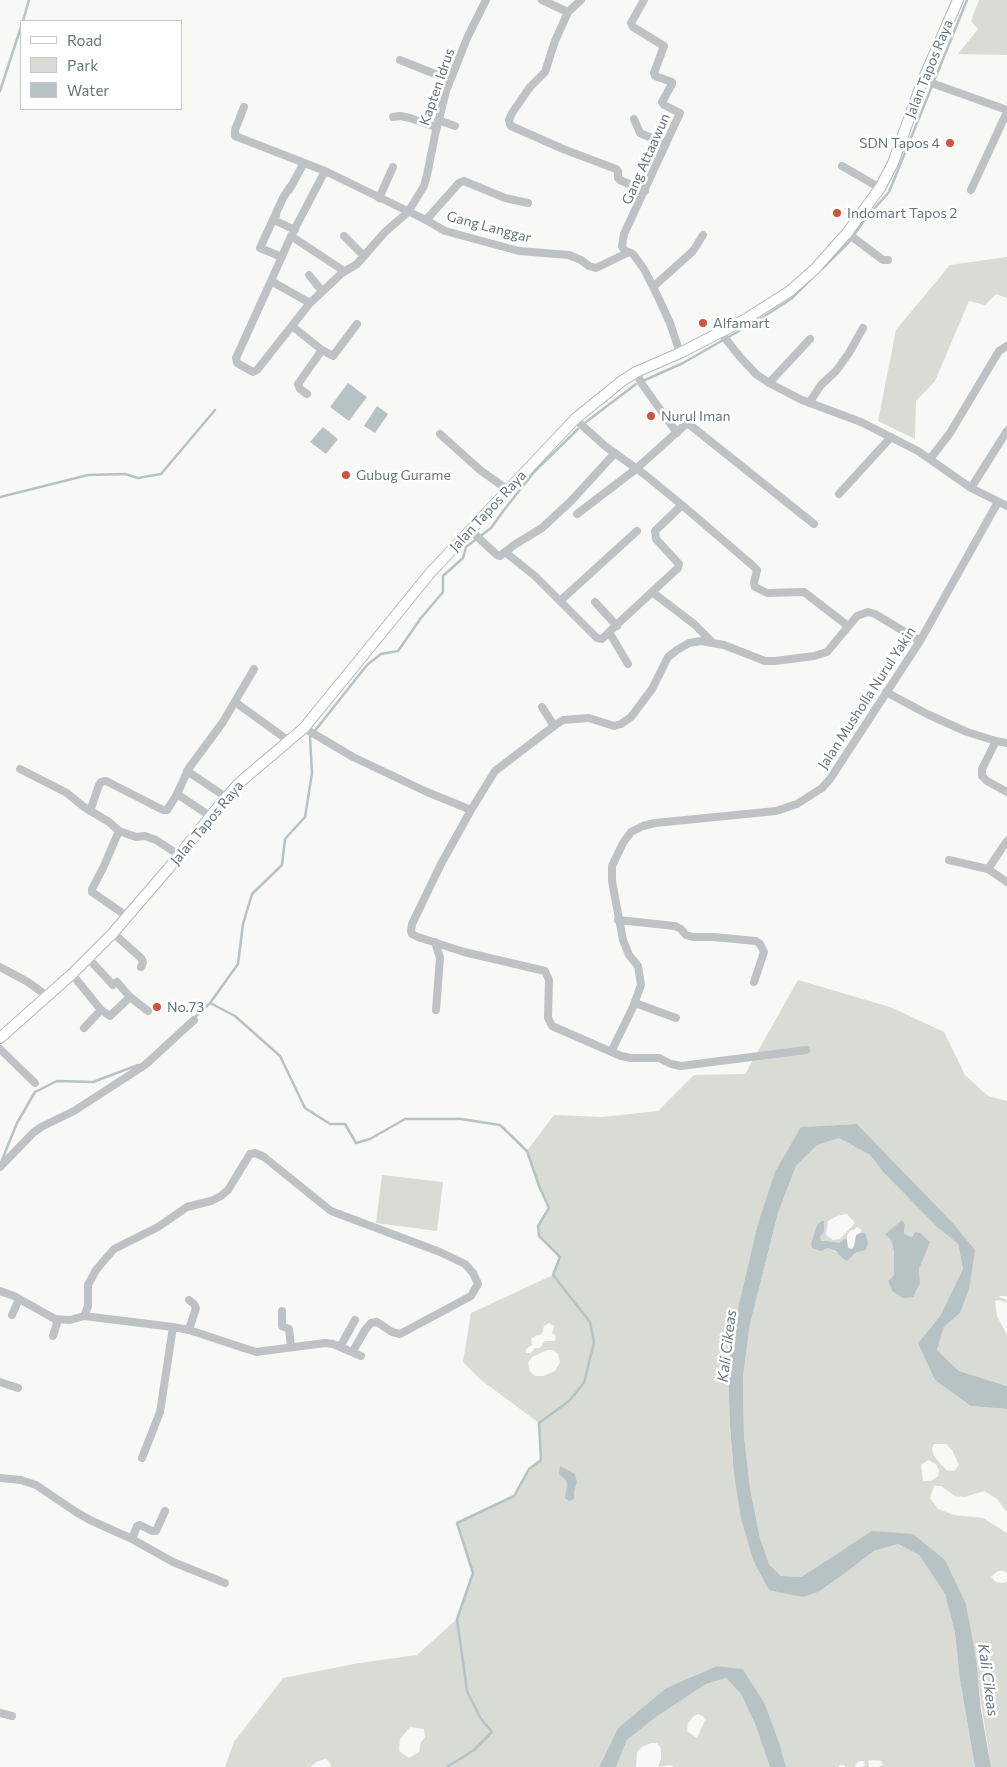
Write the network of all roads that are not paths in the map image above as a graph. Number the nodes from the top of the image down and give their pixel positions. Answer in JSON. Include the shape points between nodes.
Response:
{"nodes":[{"id":1,"x":486,"y":0,"type":"edge"},
{"id":2,"x":542,"y":0,"type":"edge"},
{"id":3,"x":581,"y":0,"type":"edge"},
{"id":4,"x":644,"y":0,"type":"edge"},
{"id":5,"x":958,"y":0,"type":"edge"},
{"id":6,"x":568,"y":12,"type":"junction"},
{"id":7,"x":400,"y":60,"type":"dead end"},
{"id":8,"x":450,"y":80,"type":"junction"},
{"id":9,"x":928,"y":83,"type":"junction"},
{"id":10,"x":244,"y":107,"type":"dead end"},
{"id":11,"x":1007,"y":111,"type":"edge"},
{"id":12,"x":393,"y":117,"type":"dead end"},
{"id":13,"x":634,"y":119,"type":"dead end"},
{"id":14,"x":437,"y":124,"type":"junction"},
{"id":15,"x":455,"y":126,"type":"dead end"},
{"id":16,"x":666,"y":144,"type":"junction"},
{"id":17,"x":304,"y":164,"type":"junction"},
{"id":18,"x":842,"y":166,"type":"dead end"},
{"id":19,"x":393,"y":167,"type":"dead end"},
{"id":20,"x":325,"y":171,"type":"junction"},
{"id":21,"x":290,"y":187,"type":"junction"},
{"id":22,"x":880,"y":188,"type":"junction"},
{"id":23,"x":970,"y":190,"type":"dead end"},
{"id":24,"x":645,"y":191,"type":"junction"},
{"id":25,"x":379,"y":198,"type":"junction"},
{"id":26,"x":528,"y":203,"type":"dead end"},
{"id":27,"x":408,"y":212,"type":"junction"},
{"id":28,"x":426,"y":220,"type":"junction"},
{"id":29,"x":293,"y":233,"type":"junction"},
{"id":30,"x":704,"y":235,"type":"dead end"},
{"id":31,"x":851,"y":235,"type":"junction"},
{"id":32,"x":344,"y":236,"type":"dead end"},
{"id":33,"x":626,"y":253,"type":"junction"},
{"id":34,"x":364,"y":256,"type":"junction"},
{"id":35,"x":282,"y":257,"type":"junction"},
{"id":36,"x":888,"y":260,"type":"dead end"},
{"id":37,"x":344,"y":271,"type":"junction"},
{"id":38,"x":309,"y":275,"type":"dead end"},
{"id":39,"x":271,"y":281,"type":"junction"},
{"id":40,"x":653,"y":287,"type":"junction"},
{"id":41,"x":322,"y":291,"type":"junction"},
{"id":42,"x":310,"y":303,"type":"junction"},
{"id":43,"x":357,"y":324,"type":"dead end"},
{"id":44,"x":292,"y":326,"type":"junction"},
{"id":45,"x":862,"y":328,"type":"dead end"},
{"id":46,"x":722,"y":334,"type":"junction"},
{"id":47,"x":810,"y":340,"type":"dead end"},
{"id":48,"x":1007,"y":346,"type":"edge"},
{"id":49,"x":322,"y":350,"type":"junction"},
{"id":50,"x":680,"y":353,"type":"junction"},
{"id":51,"x":636,"y":372,"type":"junction"},
{"id":52,"x":769,"y":384,"type":"junction"},
{"id":53,"x":307,"y":394,"type":"dead end"},
{"id":54,"x":809,"y":403,"type":"junction"},
{"id":55,"x":574,"y":419,"type":"junction"},
{"id":56,"x":1007,"y":431,"type":"edge"},
{"id":57,"x":677,"y":433,"type":"junction"},
{"id":58,"x":440,"y":434,"type":"dead end"},
{"id":59,"x":891,"y":437,"type":"junction"},
{"id":60,"x":615,"y":453,"type":"junction"},
{"id":61,"x":930,"y":459,"type":"junction"},
{"id":62,"x":636,"y":469,"type":"junction"},
{"id":63,"x":971,"y":488,"type":"junction"},
{"id":64,"x":508,"y":490,"type":"junction"},
{"id":65,"x":839,"y":494,"type":"dead end"},
{"id":66,"x":998,"y":502,"type":"junction"},
{"id":67,"x":682,"y":505,"type":"junction"},
{"id":68,"x":1007,"y":506,"type":"edge"},
{"id":69,"x":577,"y":514,"type":"dead end"},
{"id":70,"x":814,"y":524,"type":"dead end"},
{"id":71,"x":637,"y":531,"type":"dead end"},
{"id":72,"x":473,"y":532,"type":"junction"},
{"id":73,"x":505,"y":552,"type":"junction"},
{"id":74,"x":652,"y":592,"type":"junction"},
{"id":75,"x":560,"y":601,"type":"junction"},
{"id":76,"x":595,"y":602,"type":"dead end"},
{"id":77,"x":617,"y":626,"type":"junction"},
{"id":78,"x":848,"y":626,"type":"junction"},
{"id":79,"x":609,"y":632,"type":"junction"},
{"id":80,"x":920,"y":641,"type":"junction"},
{"id":81,"x":713,"y":642,"type":"junction"},
{"id":82,"x":628,"y":664,"type":"dead end"},
{"id":83,"x":254,"y":669,"type":"dead end"},
{"id":84,"x":886,"y":692,"type":"junction"},
{"id":85,"x":235,"y":702,"type":"junction"},
{"id":86,"x":542,"y":707,"type":"dead end"},
{"id":87,"x":554,"y":726,"type":"junction"},
{"id":88,"x":308,"y":730,"type":"junction"},
{"id":89,"x":290,"y":741,"type":"junction"},
{"id":90,"x":996,"y":742,"type":"junction"},
{"id":91,"x":1007,"y":743,"type":"edge"},
{"id":92,"x":20,"y":769,"type":"dead end"},
{"id":93,"x":187,"y":772,"type":"junction"},
{"id":94,"x":1007,"y":792,"type":"edge"},
{"id":95,"x":177,"y":794,"type":"junction"},
{"id":96,"x":226,"y":797,"type":"junction"},
{"id":97,"x":471,"y":810,"type":"junction"},
{"id":98,"x":90,"y":811,"type":"junction"},
{"id":99,"x":210,"y":816,"type":"junction"},
{"id":100,"x":119,"y":831,"type":"junction"},
{"id":101,"x":1007,"y":841,"type":"edge"},
{"id":102,"x":179,"y":855,"type":"junction"},
{"id":103,"x":949,"y":860,"type":"dead end"},
{"id":104,"x":988,"y":869,"type":"junction"},
{"id":105,"x":1007,"y":882,"type":"edge"},
{"id":106,"x":128,"y":917,"type":"junction"},
{"id":107,"x":618,"y":920,"type":"junction"},
{"id":108,"x":113,"y":933,"type":"junction"},
{"id":109,"x":434,"y":942,"type":"junction"},
{"id":110,"x":88,"y":958,"type":"junction"},
{"id":111,"x":0,"y":967,"type":"edge"},
{"id":112,"x":141,"y":967,"type":"dead end"},
{"id":113,"x":72,"y":974,"type":"junction"},
{"id":114,"x":754,"y":982,"type":"dead end"},
{"id":115,"x":47,"y":996,"type":"junction"},
{"id":116,"x":130,"y":997,"type":"junction"},
{"id":117,"x":634,"y":1003,"type":"junction"},
{"id":118,"x":101,"y":1010,"type":"junction"},
{"id":119,"x":436,"y":1010,"type":"dead end"},
{"id":120,"x":148,"y":1011,"type":"dead end"},
{"id":121,"x":676,"y":1018,"type":"dead end"},
{"id":122,"x":194,"y":1020,"type":"dead end"},
{"id":123,"x":84,"y":1028,"type":"dead end"},
{"id":124,"x":0,"y":1038,"type":"edge"},
{"id":125,"x":0,"y":1049,"type":"edge"},
{"id":126,"x":806,"y":1050,"type":"dead end"},
{"id":127,"x":611,"y":1052,"type":"junction"},
{"id":128,"x":35,"y":1083,"type":"dead end"},
{"id":129,"x":0,"y":1167,"type":"edge"},
{"id":130,"x":0,"y":1290,"type":"edge"},
{"id":131,"x":19,"y":1299,"type":"junction"},
{"id":132,"x":189,"y":1300,"type":"dead end"},
{"id":133,"x":282,"y":1311,"type":"dead end"},
{"id":134,"x":12,"y":1315,"type":"dead end"},
{"id":135,"x":84,"y":1316,"type":"junction"},
{"id":136,"x":58,"y":1320,"type":"junction"},
{"id":137,"x":355,"y":1320,"type":"dead end"},
{"id":138,"x":172,"y":1327,"type":"junction"},
{"id":139,"x":189,"y":1330,"type":"junction"},
{"id":140,"x":53,"y":1336,"type":"dead end"},
{"id":141,"x":340,"y":1347,"type":"junction"},
{"id":142,"x":291,"y":1348,"type":"junction"},
{"id":143,"x":353,"y":1351,"type":"junction"},
{"id":144,"x":361,"y":1356,"type":"dead end"},
{"id":145,"x":0,"y":1382,"type":"edge"},
{"id":146,"x":18,"y":1388,"type":"dead end"},
{"id":147,"x":142,"y":1458,"type":"dead end"},
{"id":148,"x":0,"y":1478,"type":"edge"},
{"id":149,"x":164,"y":1511,"type":"dead end"},
{"id":150,"x":132,"y":1538,"type":"junction"},
{"id":151,"x":225,"y":1583,"type":"dead end"},
{"id":152,"x":0,"y":1713,"type":"edge"},
{"id":153,"x":12,"y":1716,"type":"dead end"}],
"edges":[{"from":1,"to":8,"type":"street","name":"Kapten Idrus"},
{"from":2,"to":6,"type":"street"},
{"from":3,"to":6,"type":"street"},
{"from":4,"to":16,"type":"street","name":"Gang Attaawun","via":[[631,23],[664,46],[654,73],[672,82],[662,102],[680,113]]},
{"from":5,"to":9,"type":"main road","name":"Jalan Tapos Raya"},
{"from":6,"to":24,"type":"street","via":[[545,72],[512,113],[510,124],[616,169],[620,180]]},
{"from":7,"to":8,"type":"street"},
{"from":8,"to":14,"type":"street","name":"Kapten Idrus"},
{"from":9,"to":11,"type":"street"},
{"from":9,"to":22,"type":"main road","name":"Jalan Tapos Raya"},
{"from":10,"to":17,"type":"street","name":"Gang Langgar","via":[[235,136]]},
{"from":11,"to":23,"type":"street"},
{"from":12,"to":14,"type":"street"},
{"from":13,"to":16,"type":"street","via":[[640,133]]},
{"from":14,"to":15,"type":"street"},
{"from":14,"to":27,"type":"street","name":"Kapten Idrus","via":[[428,175]]},
{"from":16,"to":24,"type":"street","name":"Gang Attaawun"},
{"from":17,"to":20,"type":"street","name":"Gang Langgar"},
{"from":17,"to":21,"type":"street"},
{"from":18,"to":22,"type":"street"},
{"from":19,"to":25,"type":"street"},
{"from":20,"to":25,"type":"street","name":"Gang Langgar"},
{"from":20,"to":29,"type":"street"},
{"from":21,"to":29,"type":"street","via":[[274,220]]},
{"from":21,"to":35,"type":"street","via":[[260,248]]},
{"from":22,"to":31,"type":"main road","name":"Jalan Tapos Raya"},
{"from":24,"to":33,"type":"street","name":"Gang Attaawun","via":[[622,240]]},
{"from":25,"to":27,"type":"street","name":"Gang Langgar"},
{"from":26,"to":28,"type":"street","via":[[505,198],[464,181]]},
{"from":27,"to":28,"type":"street","name":"Gang Langgar"},
{"from":27,"to":34,"type":"street","name":"Kapten Idrus"},
{"from":28,"to":33,"type":"street","name":"Gang Langgar","via":[[445,231],[519,251],[569,255],[596,268]]},
{"from":29,"to":35,"type":"street"},
{"from":29,"to":37,"type":"street"},
{"from":30,"to":40,"type":"street","via":[[693,251]]},
{"from":31,"to":36,"type":"street","via":[[883,260]]},
{"from":31,"to":46,"type":"main road","name":"Jalan Tapos Raya","via":[[790,291]]},
{"from":32,"to":34,"type":"street"},
{"from":33,"to":40,"type":"street","via":[[633,254]]},
{"from":34,"to":37,"type":"street","name":"Kapten Idrus"},
{"from":35,"to":39,"type":"street"},
{"from":37,"to":41,"type":"street","name":"Kapten Idrus"},
{"from":38,"to":41,"type":"street"},
{"from":39,"to":42,"type":"street"},
{"from":39,"to":44,"type":"street","name":"Kapten Idrus","via":[[236,358],[237,363],[256,372]]},
{"from":40,"to":50,"type":"street"},
{"from":41,"to":42,"type":"street","name":"Kapten Idrus"},
{"from":42,"to":44,"type":"street","name":"Kapten Idrus"},
{"from":43,"to":49,"type":"street","via":[[334,356]]},
{"from":44,"to":49,"type":"street"},
{"from":45,"to":54,"type":"street","via":[[849,353]]},
{"from":46,"to":50,"type":"main road","name":"Jalan Tapos Raya"},
{"from":46,"to":52,"type":"street","via":[[745,363]]},
{"from":47,"to":52,"type":"street"},
{"from":48,"to":61,"type":"street","via":[[999,351],[950,433]]},
{"from":49,"to":53,"type":"street","via":[[298,384],[300,390]]},
{"from":50,"to":51,"type":"main road","name":"Jalan Tapos Raya"},
{"from":51,"to":55,"type":"main road","name":"Jalan Tapos Raya"},
{"from":51,"to":57,"type":"street"},
{"from":52,"to":54,"type":"street"},
{"from":54,"to":59,"type":"street"},
{"from":55,"to":60,"type":"street"},
{"from":55,"to":64,"type":"main road","name":"Jalan Tapos Raya"},
{"from":56,"to":63,"type":"street"},
{"from":57,"to":62,"type":"street"},
{"from":57,"to":70,"type":"street","via":[[682,426],[690,425]]},
{"from":58,"to":64,"type":"street"},
{"from":59,"to":61,"type":"street"},
{"from":59,"to":65,"type":"street"},
{"from":60,"to":62,"type":"street"},
{"from":60,"to":73,"type":"street","via":[[542,528]]},
{"from":61,"to":63,"type":"street"},
{"from":62,"to":67,"type":"street"},
{"from":62,"to":69,"type":"street"},
{"from":63,"to":66,"type":"street"},
{"from":64,"to":72,"type":"main road","name":"Jalan Tapos Raya"},
{"from":66,"to":68,"type":"street"},
{"from":66,"to":80,"type":"street","name":"Jalan Musholla Nurul Yakin"},
{"from":67,"to":74,"type":"street","via":[[655,531],[656,539],[679,564]]},
{"from":67,"to":78,"type":"street","via":[[757,570],[755,587],[767,593],[804,592]]},
{"from":71,"to":75,"type":"street"},
{"from":72,"to":73,"type":"street","via":[[499,556]]},
{"from":72,"to":88,"type":"main road","name":"Jalan Tapos Raya","via":[[431,572]]},
{"from":73,"to":75,"type":"street"},
{"from":74,"to":77,"type":"street"},
{"from":74,"to":81,"type":"street"},
{"from":75,"to":79,"type":"street","via":[[597,638],[602,639]]},
{"from":76,"to":77,"type":"street"},
{"from":77,"to":79,"type":"street"},
{"from":78,"to":80,"type":"street","via":[[857,616],[870,612]]},
{"from":78,"to":81,"type":"street","via":[[825,653],[775,661],[758,659]]},
{"from":79,"to":82,"type":"street"},
{"from":80,"to":84,"type":"street","name":"Jalan Musholla Nurul Yakin"},
{"from":81,"to":87,"type":"street","via":[[689,643],[668,657],[652,689],[621,724],[608,725],[589,718],[563,720]]},
{"from":83,"to":85,"type":"street"},
{"from":84,"to":90,"type":"street","via":[[966,732]]},
{"from":84,"to":107,"type":"street","name":"Jalan Musholla Nurul Yakin","via":[[830,780],[797,804],[776,811],[655,823],[630,832],[612,866]]},
{"from":85,"to":89,"type":"street"},
{"from":85,"to":93,"type":"street"},
{"from":86,"to":87,"type":"street"},
{"from":87,"to":97,"type":"street","via":[[495,771]]},
{"from":88,"to":89,"type":"main road","name":"Jalan Tapos Raya"},
{"from":88,"to":97,"type":"street","via":[[353,758]]},
{"from":89,"to":96,"type":"main road","name":"Jalan Tapos Raya"},
{"from":90,"to":91,"type":"street"},
{"from":90,"to":94,"type":"street","via":[[982,769],[982,776]]},
{"from":92,"to":98,"type":"street","via":[[57,787]]},
{"from":93,"to":95,"type":"street"},
{"from":93,"to":96,"type":"street"},
{"from":95,"to":98,"type":"street","via":[[168,810],[164,810],[106,781],[98,786]]},
{"from":95,"to":99,"type":"street"},
{"from":96,"to":99,"type":"main road","name":"Jalan Tapos Raya"},
{"from":97,"to":109,"type":"street","via":[[411,928],[412,934]]},
{"from":98,"to":100,"type":"street"},
{"from":99,"to":102,"type":"main road","name":"Jalan Tapos Raya"},
{"from":100,"to":102,"type":"street","via":[[156,840]]},
{"from":100,"to":106,"type":"street","via":[[92,892]]},
{"from":101,"to":104,"type":"street"},
{"from":102,"to":106,"type":"main road","name":"Jalan Tapos Raya"},
{"from":103,"to":104,"type":"street"},
{"from":104,"to":105,"type":"street"},
{"from":106,"to":108,"type":"main road","name":"Jalan Tapos Raya"},
{"from":107,"to":114,"type":"street","via":[[674,926],[693,937],[756,941],[764,952]]},
{"from":107,"to":117,"type":"street","name":"Jalan Musholla Nurul Yakin","via":[[626,949],[639,970],[640,985]]},
{"from":108,"to":110,"type":"main road","name":"Jalan Tapos Raya"},
{"from":108,"to":112,"type":"street","via":[[142,958]]},
{"from":109,"to":119,"type":"street","via":[[440,958]]},
{"from":109,"to":127,"type":"street","via":[[545,971],[550,980],[550,1024]]},
{"from":110,"to":113,"type":"main road","name":"Jalan Tapos Raya"},
{"from":110,"to":116,"type":"street","via":[[113,985],[117,982]]},
{"from":111,"to":115,"type":"street"},
{"from":113,"to":115,"type":"main road","name":"Jalan Tapos Raya"},
{"from":113,"to":118,"type":"street"},
{"from":115,"to":124,"type":"main road","name":"Jalan Tapos Raya"},
{"from":116,"to":118,"type":"street","via":[[110,1016]]},
{"from":116,"to":120,"type":"street"},
{"from":117,"to":121,"type":"street"},
{"from":117,"to":127,"type":"street","name":"Jalan Musholla Nurul Yakin"},
{"from":118,"to":123,"type":"street"},
{"from":122,"to":129,"type":"street","via":[[145,1064],[74,1111],[37,1130]]},
{"from":125,"to":128,"type":"street"},
{"from":126,"to":127,"type":"street","via":[[688,1066],[671,1064],[660,1058],[631,1058]]},
{"from":130,"to":131,"type":"street"},
{"from":131,"to":134,"type":"street"},
{"from":131,"to":136,"type":"street"},
{"from":132,"to":139,"type":"street","via":[[196,1308]]},
{"from":133,"to":142,"type":"street","via":[[282,1326],[289,1329]]},
{"from":135,"to":136,"type":"street"},
{"from":135,"to":138,"type":"street"},
{"from":135,"to":143,"type":"street","via":[[88,1306],[88,1285],[114,1249],[187,1207],[221,1196],[250,1154],[255,1152],[331,1211],[440,1252],[465,1264],[473,1273],[478,1284],[471,1296],[400,1334],[377,1322],[371,1323]]},
{"from":136,"to":140,"type":"street"},
{"from":137,"to":141,"type":"street"},
{"from":138,"to":139,"type":"street"},
{"from":138,"to":147,"type":"street","via":[[160,1412]]},
{"from":139,"to":142,"type":"street","via":[[256,1352]]},
{"from":141,"to":142,"type":"street","via":[[325,1343]]},
{"from":141,"to":143,"type":"street"},
{"from":143,"to":144,"type":"street"},
{"from":145,"to":146,"type":"street"},
{"from":148,"to":150,"type":"street","via":[[36,1485],[76,1512]]},
{"from":149,"to":150,"type":"street","via":[[156,1530],[138,1525]]},
{"from":150,"to":151,"type":"street","via":[[173,1562]]},
{"from":152,"to":153,"type":"street"}]}
